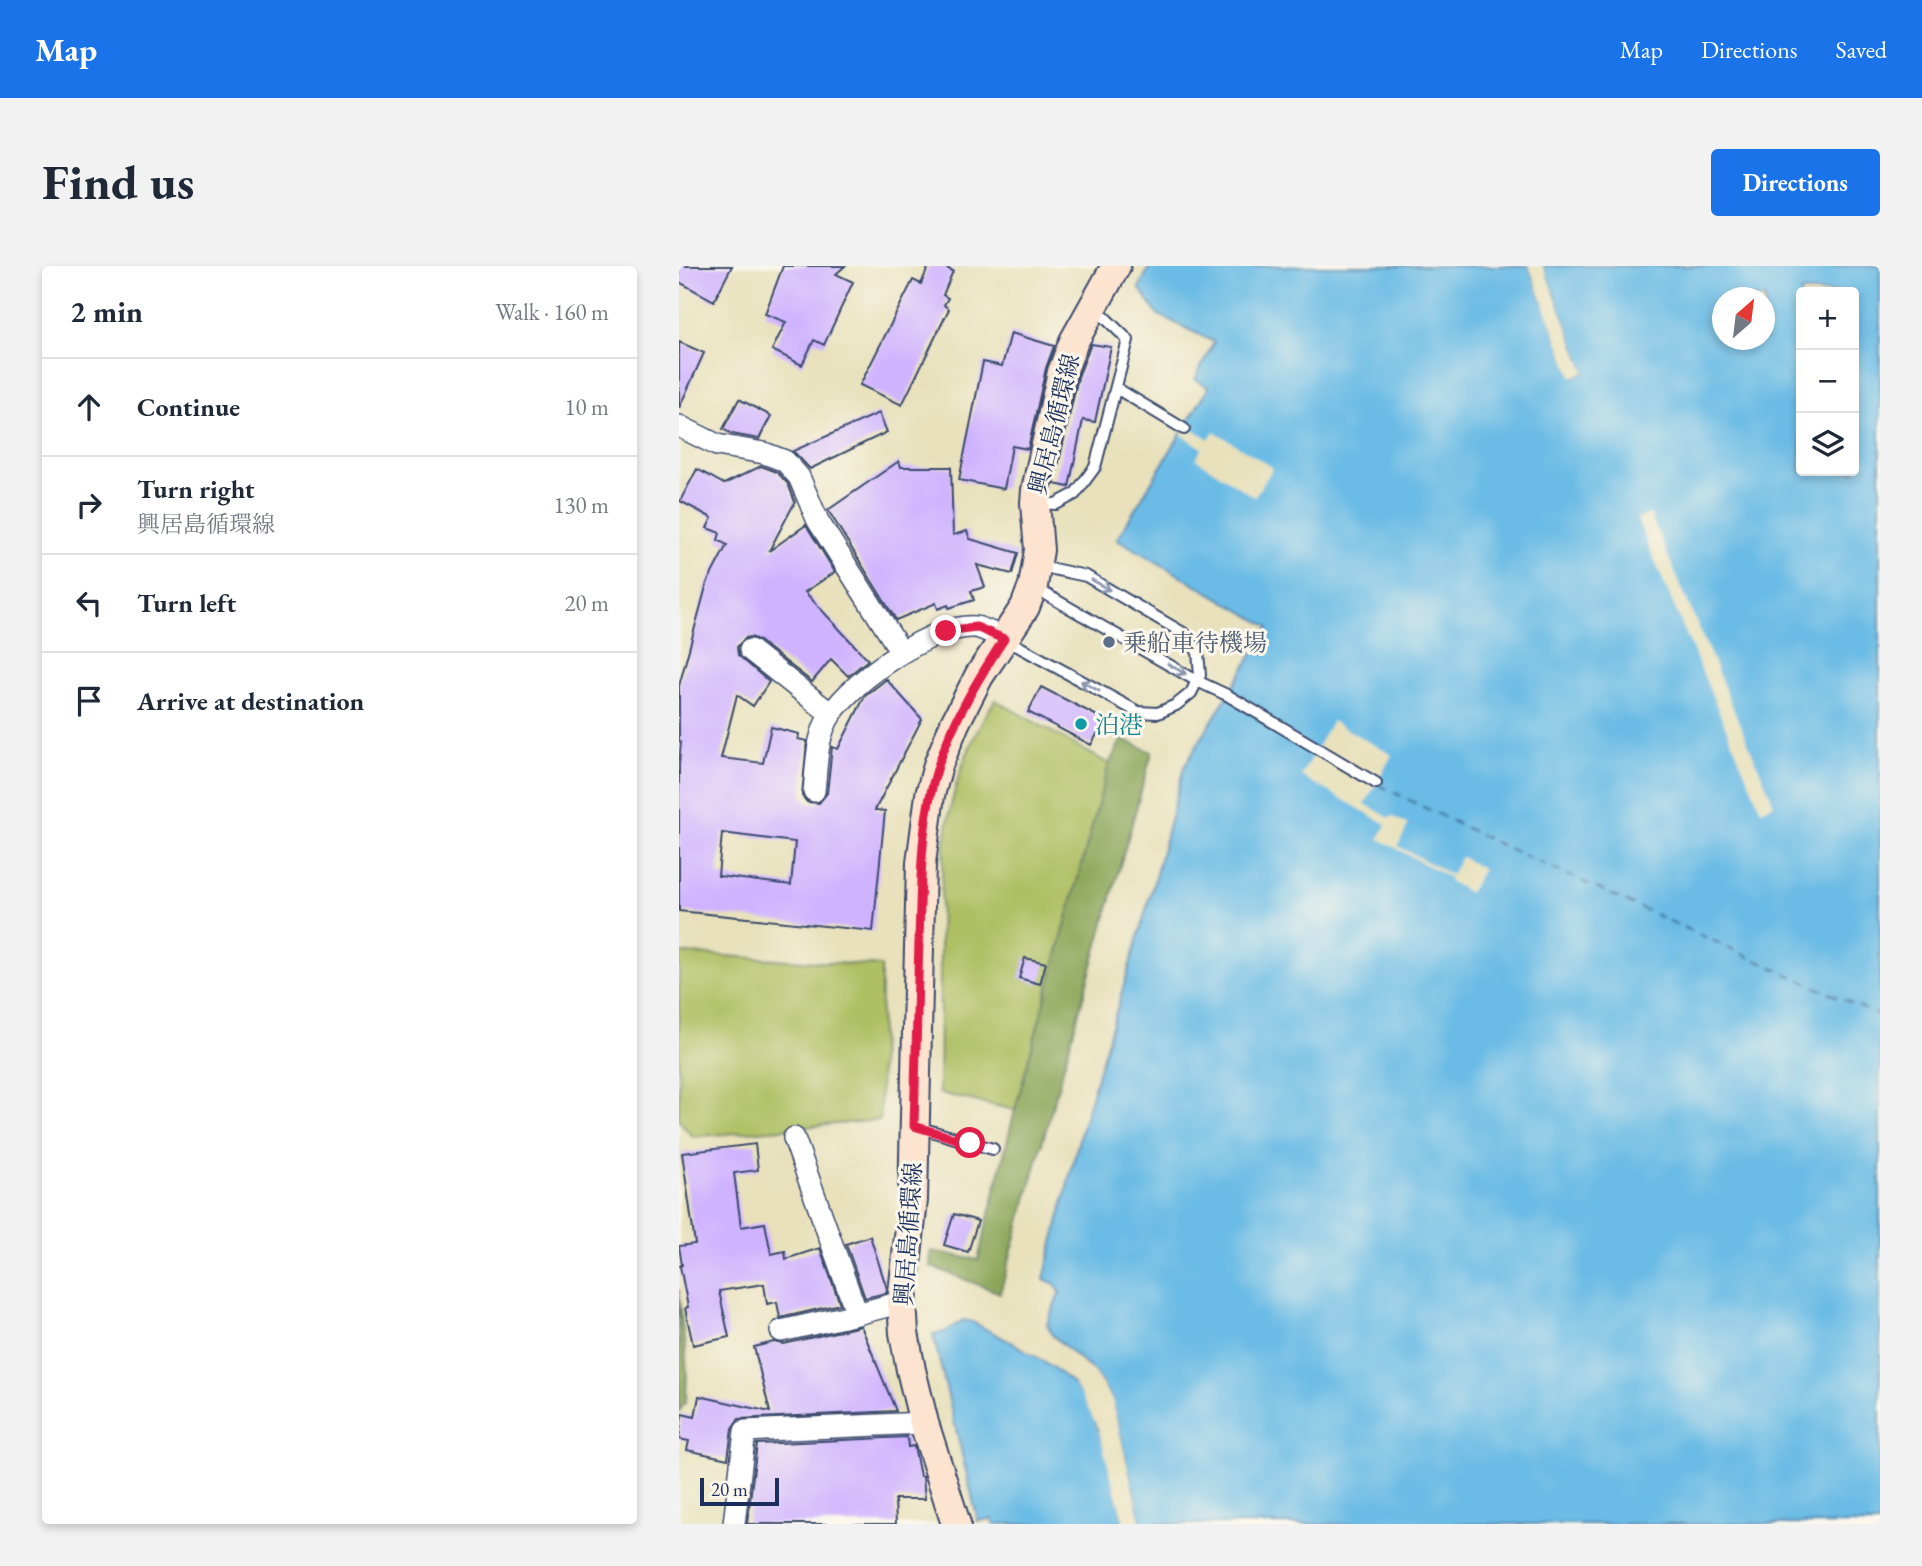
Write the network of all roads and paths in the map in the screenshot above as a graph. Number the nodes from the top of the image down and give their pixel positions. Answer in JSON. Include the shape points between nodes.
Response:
{"nodes":[{"id":1,"x":1116,"y":266,"type":"edge"},
{"id":2,"x":1094,"y":307,"type":"junction"},
{"id":3,"x":1116,"y":387,"type":"junction"},
{"id":4,"x":679,"y":426,"type":"edge"},
{"id":5,"x":1184,"y":429,"type":"dead end"},
{"id":6,"x":1035,"y":503,"type":"junction"},
{"id":7,"x":1035,"y":576,"type":"junction"},
{"id":8,"x":1004,"y":639,"type":"junction"},
{"id":9,"x":750,"y":650,"type":"dead end"},
{"id":10,"x":901,"y":652,"type":"junction"},
{"id":11,"x":1197,"y":681,"type":"junction"},
{"id":12,"x":831,"y":714,"type":"junction"},
{"id":13,"x":1376,"y":783,"type":"dead end"},
{"id":14,"x":814,"y":791,"type":"dead end"},
{"id":15,"x":914,"y":1126,"type":"junction"},
{"id":16,"x":794,"y":1138,"type":"dead end"},
{"id":17,"x":993,"y":1149,"type":"dead end"},
{"id":18,"x":902,"y":1302,"type":"junction"},
{"id":19,"x":857,"y":1314,"type":"junction"},
{"id":20,"x":781,"y":1331,"type":"dead end"},
{"id":21,"x":924,"y":1423,"type":"junction"},
{"id":22,"x":734,"y":1524,"type":"edge"},
{"id":23,"x":955,"y":1524,"type":"edge"}],
"edges":[{"from":1,"to":2,"type":"main road","name":"興居島循環線"},
{"from":2,"to":3,"type":"lane","via":[[1128,340]]},
{"from":2,"to":6,"type":"main road","name":"興居島循環線","via":[[1062,372]]},
{"from":3,"to":5,"type":"lane"},
{"from":3,"to":6,"type":"lane","via":[[1095,467],[1075,494],[1056,504]]},
{"from":4,"to":10,"type":"street","via":[[717,445],[785,461],[799,477],[818,521]]},
{"from":6,"to":7,"type":"main road","name":"興居島循環線","via":[[1039,550]]},
{"from":7,"to":8,"type":"main road","name":"興居島循環線","via":[[1025,607]]},
{"from":7,"to":11,"type":"lane","one_way":true},
{"from":7,"to":11,"type":"lane","one_way":true,"via":[[1086,576],[1185,634],[1198,652]]},
{"from":8,"to":10,"type":"street","via":[[976,627],[946,631]]},
{"from":11,"to":8,"type":"lane","one_way":true,"via":[[1176,705],[1158,713],[1137,712]]},
{"from":8,"to":15,"type":"main road","name":"興居島循環線","via":[[954,723],[930,795],[921,863]]},
{"from":9,"to":12,"type":"street"},
{"from":10,"to":12,"type":"street","via":[[858,684]]},
{"from":11,"to":13,"type":"lane"},
{"from":12,"to":14,"type":"street","via":[[819,743]]},
{"from":15,"to":17,"type":"lane"},
{"from":15,"to":18,"type":"main road","name":"興居島循環線","via":[[913,1200]]},
{"from":16,"to":19,"type":"street"},
{"from":18,"to":19,"type":"street"},
{"from":18,"to":21,"type":"main road","name":"興居島循環線","via":[[904,1333]]},
{"from":19,"to":20,"type":"street"},
{"from":21,"to":22,"type":"street","via":[[745,1431]]},
{"from":21,"to":23,"type":"main road","name":"興居島循環線"}]}
